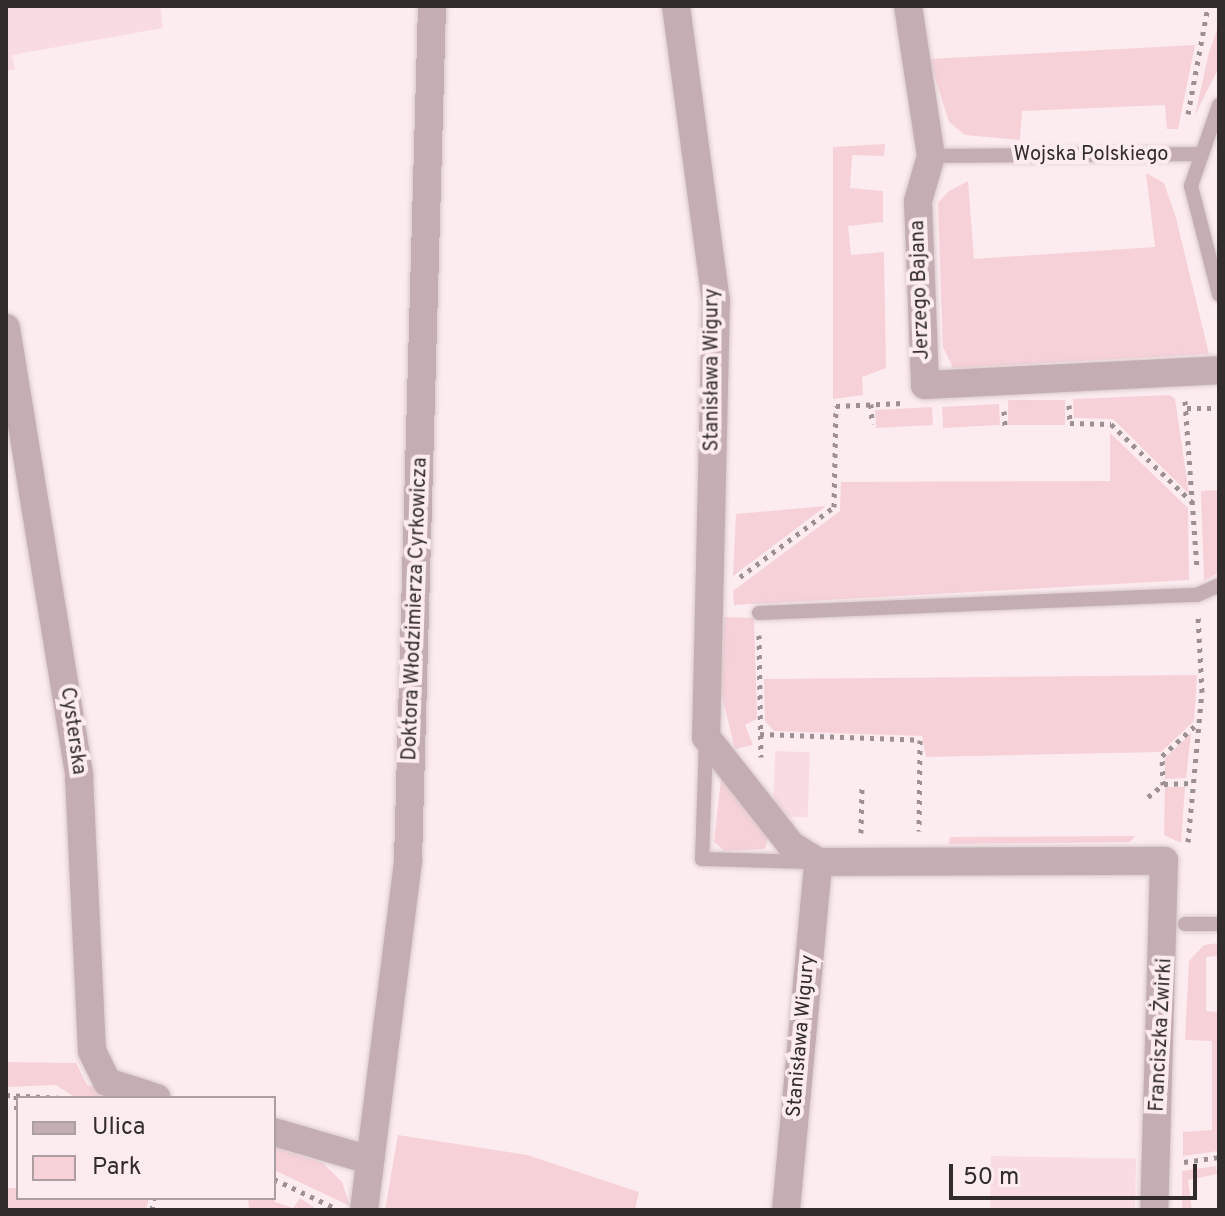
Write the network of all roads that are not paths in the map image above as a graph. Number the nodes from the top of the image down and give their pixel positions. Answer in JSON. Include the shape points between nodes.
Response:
{"nodes":[{"id":1,"x":432,"y":6,"type":"edge"},
{"id":2,"x":676,"y":6,"type":"edge"},
{"id":3,"x":908,"y":6,"type":"edge"},
{"id":4,"x":1219,"y":105,"type":"edge"},
{"id":5,"x":1196,"y":154,"type":"junction"},
{"id":6,"x":931,"y":156,"type":"junction"},
{"id":7,"x":1219,"y":294,"type":"edge"},
{"id":8,"x":6,"y":328,"type":"edge"},
{"id":9,"x":1219,"y":370,"type":"edge"},
{"id":10,"x":1219,"y":585,"type":"edge"},
{"id":11,"x":759,"y":613,"type":"road end"},
{"id":12,"x":706,"y":737,"type":"junction"},
{"id":13,"x":1176,"y":857,"type":"joint"},
{"id":14,"x":818,"y":862,"type":"junction"},
{"id":15,"x":1185,"y":924,"type":"dead end"},
{"id":16,"x":1219,"y":924,"type":"edge"},
{"id":17,"x":151,"y":1096,"type":"edge"},
{"id":18,"x":276,"y":1133,"type":"edge"},
{"id":19,"x":370,"y":1160,"type":"junction"},
{"id":20,"x":364,"y":1210,"type":"edge"},
{"id":21,"x":786,"y":1210,"type":"edge"},
{"id":22,"x":1154,"y":1210,"type":"edge"}],
"edges":[{"from":1,"to":19,"type":"street","name":"Doktora Włodzimierza Cyrkowicza","via":[[408,860]]},
{"from":2,"to":12,"type":"street","name":"Stanisława Wigury","via":[[716,300]]},
{"from":3,"to":6,"type":"street","name":"Jerzego Bajana"},
{"from":4,"to":5,"type":"lane","name":"Wojska Polskiego"},
{"from":5,"to":6,"type":"lane","name":"Wojska Polskiego"},
{"from":5,"to":7,"type":"lane","via":[[1192,198]]},
{"from":6,"to":9,"type":"street","name":"Jerzego Bajana","via":[[918,201],[925,385]]},
{"from":8,"to":17,"type":"street","name":"Cysterska","via":[[79,776],[92,1051],[107,1082]]},
{"from":10,"to":11,"type":"lane","via":[[1197,595]]},
{"from":12,"to":14,"type":"street","via":[[791,845]]},
{"from":12,"to":14,"type":"lane","name":"Stanisława Wigury","via":[[702,859]]},
{"from":13,"to":14,"type":"street","name":"Stanisława Wigury"},
{"from":13,"to":22,"type":"street","name":"Franciszka Żwirki"},
{"from":14,"to":21,"type":"street","name":"Stanisława Wigury"},
{"from":15,"to":16,"type":"lane"},
{"from":18,"to":19,"type":"street"},
{"from":19,"to":20,"type":"street","name":"Doktora Włodzimierza Cyrkowicza"}]}
